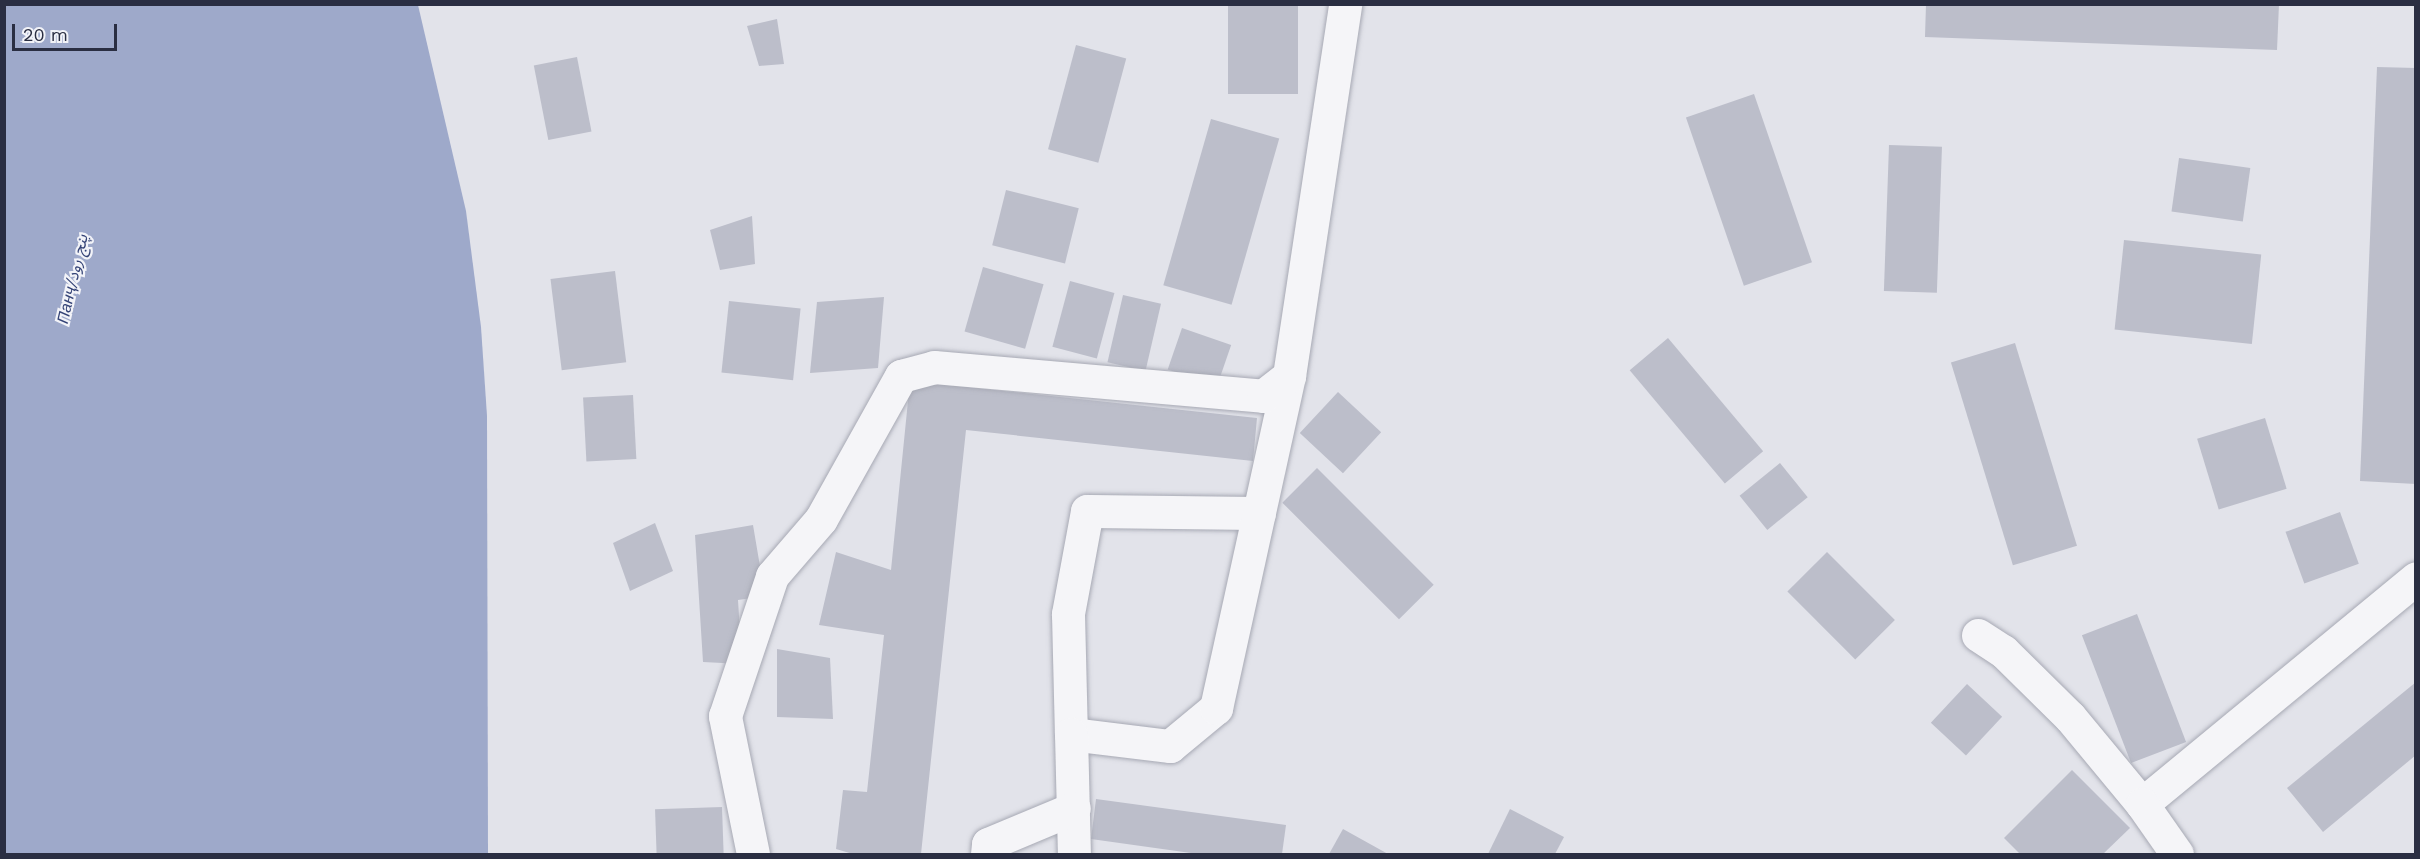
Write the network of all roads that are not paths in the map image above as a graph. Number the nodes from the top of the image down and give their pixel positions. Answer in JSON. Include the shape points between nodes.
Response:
{"nodes":[{"id":1,"x":1345,"y":4,"type":"edge"},
{"id":2,"x":1289,"y":376,"type":"junction"},
{"id":3,"x":1259,"y":513,"type":"junction"},
{"id":4,"x":2415,"y":578,"type":"edge"},
{"id":5,"x":1978,"y":635,"type":"dead end"},
{"id":6,"x":1071,"y":734,"type":"junction"},
{"id":7,"x":2142,"y":804,"type":"junction"},
{"id":8,"x":1074,"y":808,"type":"junction"},
{"id":9,"x":753,"y":855,"type":"edge"},
{"id":10,"x":987,"y":855,"type":"edge"},
{"id":11,"x":1074,"y":855,"type":"edge"},
{"id":12,"x":2177,"y":855,"type":"edge"}],
"edges":[{"from":1,"to":2,"type":"street"},
{"from":2,"to":3,"type":"street"},
{"from":2,"to":9,"type":"street","via":[[1263,396],[934,367],[901,376],[821,519],[772,576],[725,716]]},
{"from":3,"to":6,"type":"street","via":[[1216,708],[1170,746]]},
{"from":3,"to":6,"type":"street","via":[[1087,511],[1068,614]]},
{"from":4,"to":7,"type":"street"},
{"from":5,"to":7,"type":"street","via":[[2003,651],[2070,717]]},
{"from":6,"to":8,"type":"street"},
{"from":7,"to":12,"type":"street"},
{"from":8,"to":10,"type":"street","via":[[988,844]]},
{"from":8,"to":11,"type":"street"}]}
